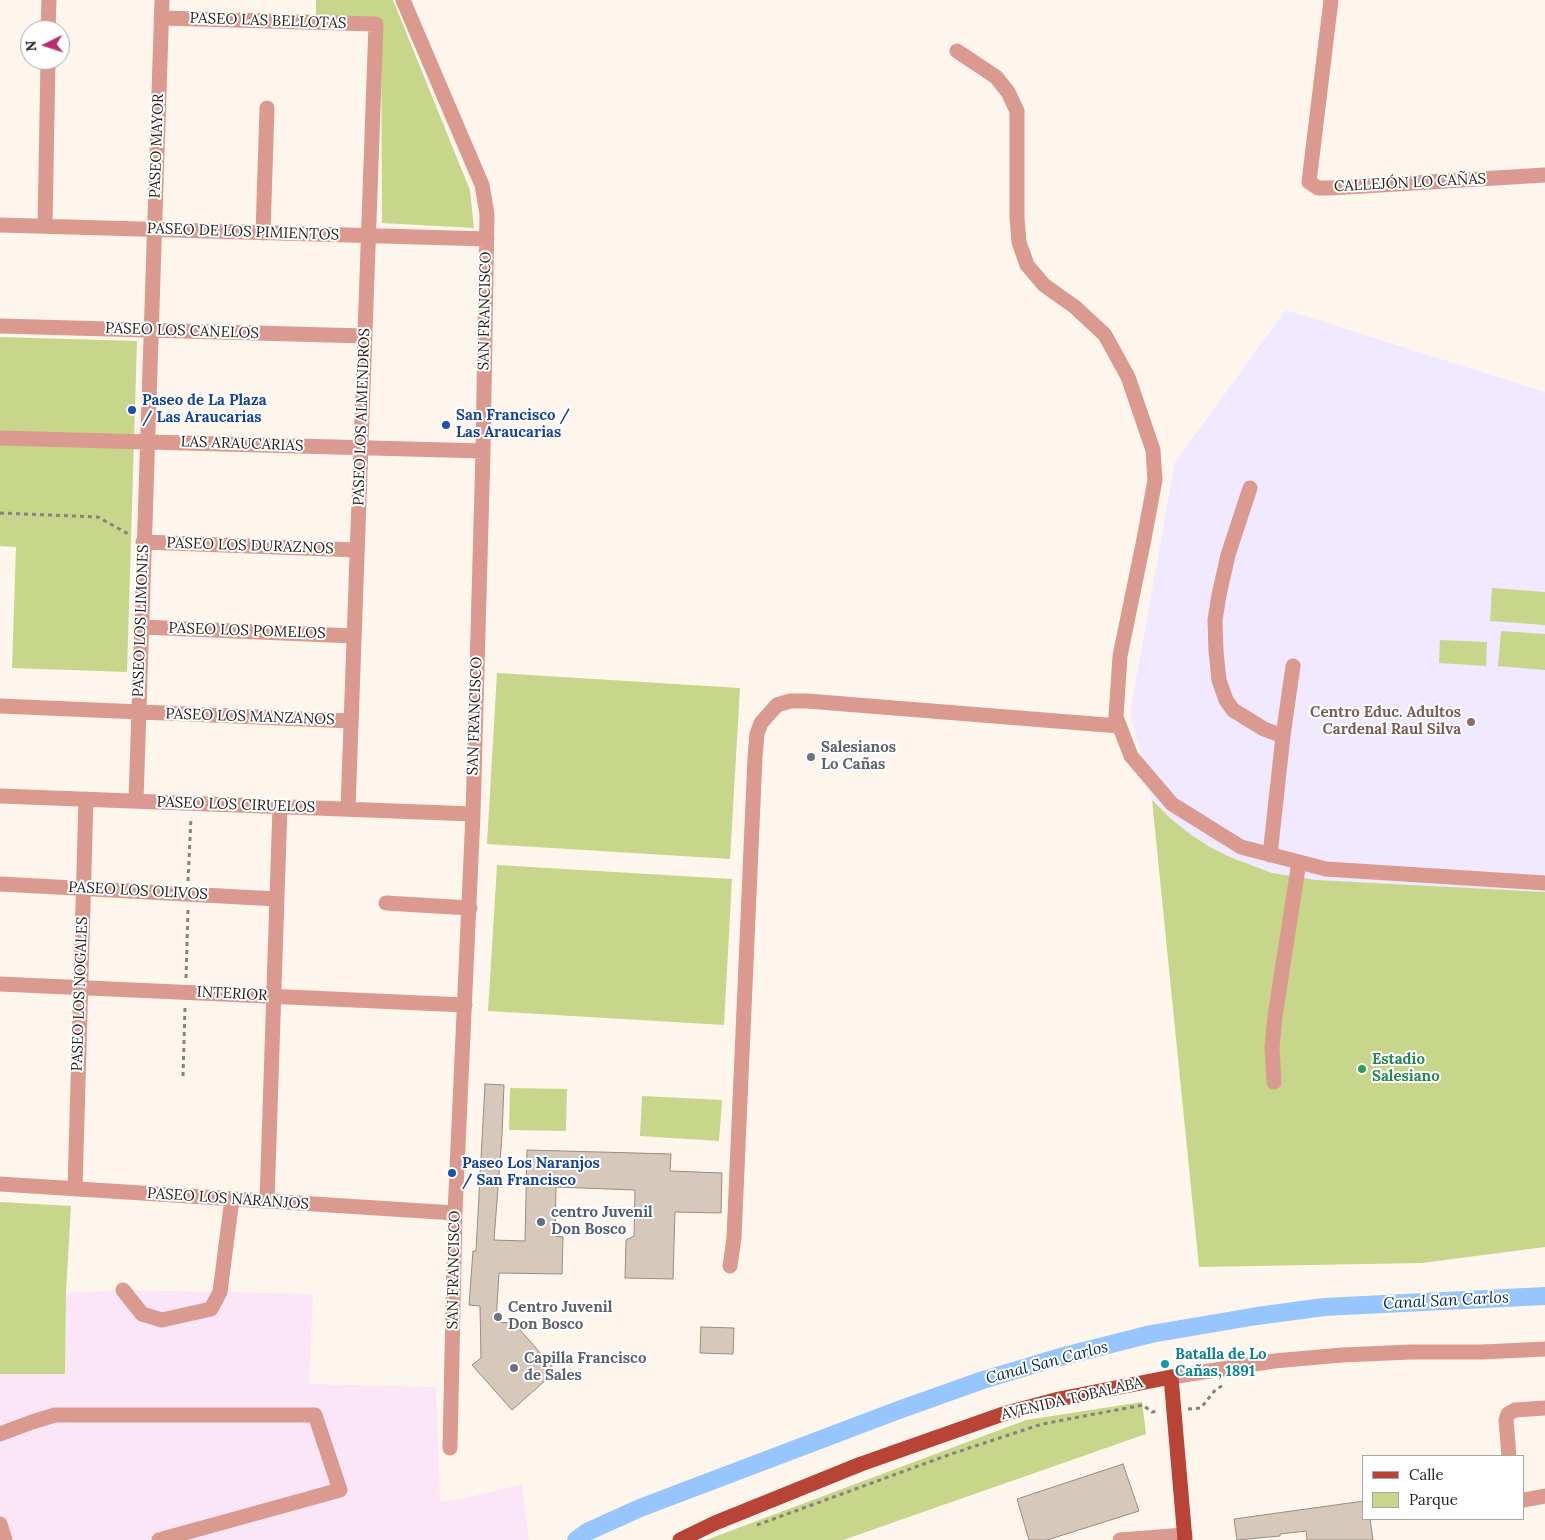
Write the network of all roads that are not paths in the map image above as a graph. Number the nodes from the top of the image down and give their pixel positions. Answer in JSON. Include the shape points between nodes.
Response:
{"nodes":[{"id":1,"x":49,"y":0,"type":"edge"},
{"id":2,"x":162,"y":0,"type":"edge"},
{"id":3,"x":404,"y":0,"type":"edge"},
{"id":4,"x":1331,"y":0,"type":"edge"},
{"id":5,"x":161,"y":18,"type":"junction"},
{"id":6,"x":48,"y":20,"type":"edge"},
{"id":7,"x":376,"y":24,"type":"joint"},
{"id":8,"x":957,"y":51,"type":"dead end"},
{"id":9,"x":48,"y":70,"type":"edge"},
{"id":10,"x":267,"y":108,"type":"dead end"},
{"id":11,"x":1545,"y":175,"type":"edge"},
{"id":12,"x":0,"y":225,"type":"edge"},
{"id":13,"x":45,"y":226,"type":"junction"},
{"id":14,"x":154,"y":229,"type":"junction"},
{"id":15,"x":263,"y":232,"type":"junction"},
{"id":16,"x":368,"y":236,"type":"junction"},
{"id":17,"x":486,"y":239,"type":"junction"},
{"id":18,"x":0,"y":326,"type":"edge"},
{"id":19,"x":150,"y":330,"type":"junction"},
{"id":20,"x":365,"y":336,"type":"junction"},
{"id":21,"x":0,"y":438,"type":"edge"},
{"id":22,"x":146,"y":442,"type":"junction"},
{"id":23,"x":360,"y":447,"type":"junction"},
{"id":24,"x":483,"y":451,"type":"junction"},
{"id":25,"x":1250,"y":488,"type":"dead end"},
{"id":26,"x":143,"y":542,"type":"junction"},
{"id":27,"x":357,"y":550,"type":"junction"},
{"id":28,"x":141,"y":628,"type":"junction"},
{"id":29,"x":354,"y":636,"type":"junction"},
{"id":30,"x":1293,"y":666,"type":"dead end"},
{"id":31,"x":0,"y":706,"type":"edge"},
{"id":32,"x":138,"y":712,"type":"junction"},
{"id":33,"x":351,"y":721,"type":"junction"},
{"id":34,"x":1119,"y":726,"type":"junction"},
{"id":35,"x":1283,"y":736,"type":"junction"},
{"id":36,"x":0,"y":796,"type":"edge"},
{"id":37,"x":86,"y":799,"type":"junction"},
{"id":38,"x":136,"y":801,"type":"junction"},
{"id":39,"x":280,"y":806,"type":"junction"},
{"id":40,"x":348,"y":809,"type":"junction"},
{"id":41,"x":472,"y":814,"type":"junction"},
{"id":42,"x":1270,"y":855,"type":"junction"},
{"id":43,"x":1299,"y":862,"type":"junction"},
{"id":44,"x":1545,"y":883,"type":"edge"},
{"id":45,"x":0,"y":884,"type":"edge"},
{"id":46,"x":84,"y":888,"type":"junction"},
{"id":47,"x":277,"y":899,"type":"junction"},
{"id":48,"x":386,"y":903,"type":"dead end"},
{"id":49,"x":470,"y":908,"type":"junction"},
{"id":50,"x":0,"y":984,"type":"edge"},
{"id":51,"x":80,"y":988,"type":"junction"},
{"id":52,"x":274,"y":996,"type":"junction"},
{"id":53,"x":465,"y":1005,"type":"junction"},
{"id":54,"x":1274,"y":1082,"type":"dead end"},
{"id":55,"x":0,"y":1184,"type":"edge"},
{"id":56,"x":75,"y":1189,"type":"junction"},
{"id":57,"x":232,"y":1199,"type":"junction"},
{"id":58,"x":267,"y":1201,"type":"junction"},
{"id":59,"x":455,"y":1213,"type":"junction"},
{"id":60,"x":730,"y":1266,"type":"dead end"},
{"id":61,"x":123,"y":1290,"type":"dead end"},
{"id":62,"x":1545,"y":1349,"type":"edge"},
{"id":63,"x":1171,"y":1376,"type":"junction"},
{"id":64,"x":1545,"y":1408,"type":"edge"},
{"id":65,"x":0,"y":1434,"type":"edge"},
{"id":66,"x":450,"y":1448,"type":"dead end"},
{"id":67,"x":1510,"y":1455,"type":"edge"},
{"id":68,"x":1545,"y":1496,"type":"edge"},
{"id":69,"x":1525,"y":1500,"type":"edge"},
{"id":70,"x":0,"y":1524,"type":"edge"},
{"id":71,"x":1185,"y":1537,"type":"edge"},
{"id":72,"x":5,"y":1540,"type":"edge"},
{"id":73,"x":159,"y":1540,"type":"edge"},
{"id":74,"x":680,"y":1540,"type":"edge"},
{"id":75,"x":1120,"y":1540,"type":"edge"}],
"edges":[{"from":1,"to":6,"type":"street"},
{"from":2,"to":5,"type":"street","name":"PASEO MAYOR"},
{"from":3,"to":17,"type":"street","name":"SAN FRANCISCO","via":[[482,185],[487,214]]},
{"from":4,"to":11,"type":"street","name":"CALLEJÓN LO CAÑAS","via":[[1309,182],[1318,188],[1331,188]]},
{"from":5,"to":7,"type":"street","name":"PASEO LAS BELLOTAS"},
{"from":5,"to":14,"type":"street","name":"PASEO MAYOR"},
{"from":7,"to":16,"type":"street","name":"PASEO LOS ALMENDROS"},
{"from":8,"to":34,"type":"street","via":[[996,77],[1008,92],[1016,111],[1019,242],[1027,265],[1044,285],[1075,307],[1105,335],[1128,377],[1153,450],[1155,480],[1120,656],[1116,717]]},
{"from":9,"to":13,"type":"street"},
{"from":10,"to":15,"type":"street"},
{"from":12,"to":13,"type":"street","name":"PASEO DE LOS PIMIENTOS"},
{"from":13,"to":14,"type":"street","name":"PASEO DE LOS PIMIENTOS"},
{"from":14,"to":15,"type":"street","name":"PASEO DE LOS PIMIENTOS"},
{"from":14,"to":19,"type":"street","name":"PASEO MAYOR"},
{"from":15,"to":16,"type":"street","name":"PASEO DE LOS PIMIENTOS"},
{"from":16,"to":17,"type":"street","name":"PASEO DE LOS PIMIENTOS"},
{"from":16,"to":20,"type":"street","name":"PASEO LOS ALMENDROS"},
{"from":17,"to":24,"type":"street","name":"SAN FRANCISCO"},
{"from":18,"to":19,"type":"street","name":"PASEO LOS CANELOS"},
{"from":19,"to":20,"type":"street","name":"PASEO LOS CANELOS"},
{"from":19,"to":22,"type":"street","name":"PASEO MAYOR"},
{"from":20,"to":23,"type":"street","name":"PASEO LOS ALMENDROS"},
{"from":21,"to":22,"type":"street","name":"LAS ARAUCARIAS"},
{"from":22,"to":23,"type":"street","name":"LAS ARAUCARIAS"},
{"from":22,"to":26,"type":"street","name":"PASEO LOS LIMONES"},
{"from":23,"to":24,"type":"street","name":"LAS ARAUCARIAS"},
{"from":23,"to":27,"type":"street","name":"PASEO LOS ALMENDROS"},
{"from":24,"to":41,"type":"street","name":"SAN FRANCISCO"},
{"from":25,"to":35,"type":"street","via":[[1228,554],[1219,595],[1215,620],[1219,680],[1233,710],[1264,729]]},
{"from":26,"to":27,"type":"street","name":"PASEO LOS DURAZNOS"},
{"from":26,"to":28,"type":"street","name":"PASEO LOS LIMONES"},
{"from":27,"to":29,"type":"street","name":"PASEO LOS ALMENDROS"},
{"from":28,"to":29,"type":"street","name":"PASEO LOS POMELOS"},
{"from":28,"to":32,"type":"street","name":"PASEO LOS LIMONES"},
{"from":29,"to":33,"type":"street","name":"PASEO LOS ALMENDROS"},
{"from":30,"to":35,"type":"street"},
{"from":31,"to":32,"type":"street","name":"PASEO LOS MANZANOS"},
{"from":32,"to":33,"type":"street","name":"PASEO LOS MANZANOS"},
{"from":32,"to":38,"type":"street","name":"PASEO LOS LIMONES"},
{"from":33,"to":40,"type":"street","name":"PASEO LOS ALMENDROS"},
{"from":34,"to":42,"type":"street","via":[[1131,756],[1172,804],[1241,847]]},
{"from":34,"to":60,"type":"street","via":[[807,701],[777,705],[761,723],[755,757],[734,1238]]},
{"from":35,"to":42,"type":"street"},
{"from":36,"to":37,"type":"street","name":"PASEO LOS CIRUELOS"},
{"from":37,"to":38,"type":"street","name":"PASEO LOS CIRUELOS"},
{"from":37,"to":46,"type":"street","name":"PASEO LOS NOGALES"},
{"from":38,"to":39,"type":"street","name":"PASEO LOS CIRUELOS"},
{"from":39,"to":40,"type":"street","name":"PASEO LOS CIRUELOS"},
{"from":39,"to":47,"type":"street"},
{"from":40,"to":41,"type":"street","name":"PASEO LOS CIRUELOS"},
{"from":41,"to":49,"type":"street","name":"SAN FRANCISCO"},
{"from":42,"to":43,"type":"street"},
{"from":43,"to":44,"type":"street","via":[[1326,869]]},
{"from":43,"to":54,"type":"street","via":[[1275,1016],[1272,1048]]},
{"from":45,"to":46,"type":"street","name":"PASEO LOS OLIVOS"},
{"from":46,"to":47,"type":"street","name":"PASEO LOS OLIVOS"},
{"from":46,"to":51,"type":"street","name":"PASEO LOS NOGALES"},
{"from":47,"to":52,"type":"street"},
{"from":48,"to":49,"type":"street"},
{"from":49,"to":53,"type":"street","name":"SAN FRANCISCO"},
{"from":50,"to":51,"type":"street","name":"INTERIOR"},
{"from":51,"to":52,"type":"street","name":"INTERIOR"},
{"from":51,"to":56,"type":"street","name":"PASEO LOS NOGALES"},
{"from":52,"to":53,"type":"street","name":"INTERIOR"},
{"from":52,"to":58,"type":"street"},
{"from":53,"to":59,"type":"street","name":"SAN FRANCISCO"},
{"from":55,"to":56,"type":"street","name":"PASEO LOS NARANJOS"},
{"from":56,"to":57,"type":"street","name":"PASEO LOS NARANJOS"},
{"from":57,"to":58,"type":"street","name":"PASEO LOS NARANJOS"},
{"from":57,"to":61,"type":"street","via":[[220,1292],[211,1309],[162,1320],[142,1314]]},
{"from":58,"to":59,"type":"street","name":"PASEO LOS NARANJOS"},
{"from":59,"to":66,"type":"street","name":"SAN FRANCISCO"},
{"from":62,"to":63,"type":"street","name":"AVENIDA TOBALABA","via":[[1342,1355]]},
{"from":63,"to":71,"type":"main road"},
{"from":63,"to":74,"type":"main road","name":"AVENIDA TOBALABA","via":[[1059,1398],[1003,1414],[861,1464]]},
{"from":64,"to":67,"type":"street","via":[[1515,1410],[1508,1414]]},
{"from":65,"to":73,"type":"street","via":[[55,1415],[315,1415],[340,1490]]},
{"from":68,"to":69,"type":"street"},
{"from":70,"to":72,"type":"street"},
{"from":71,"to":75,"type":"street"}]}
